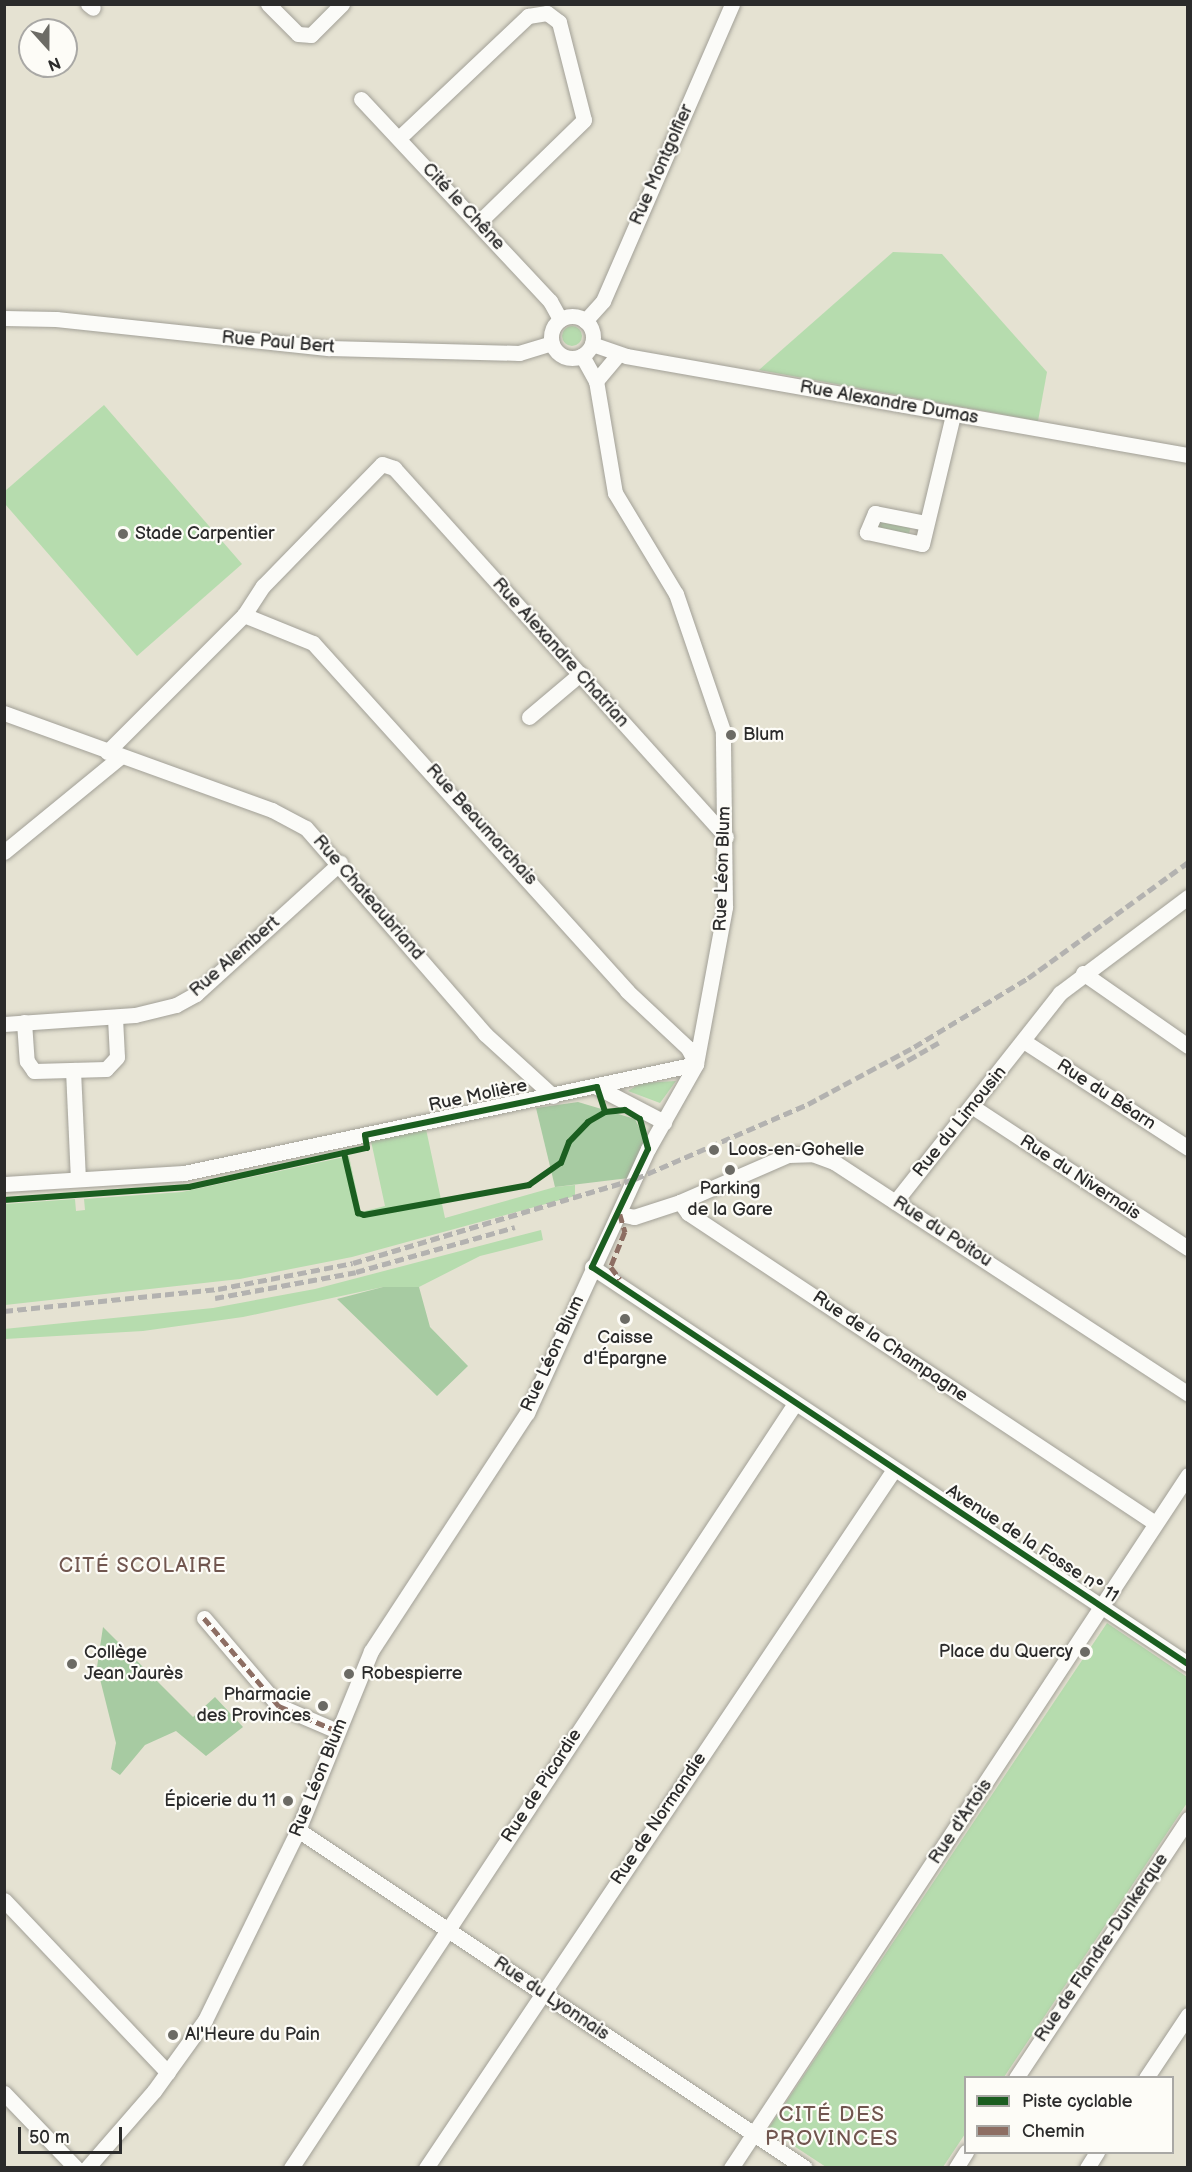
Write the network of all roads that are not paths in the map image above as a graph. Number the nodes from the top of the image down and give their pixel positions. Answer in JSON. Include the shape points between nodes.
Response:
{"nodes":[{"id":1,"x":268,"y":4,"type":"edge"},
{"id":2,"x":342,"y":4,"type":"edge"},
{"id":3,"x":732,"y":4,"type":"edge"},
{"id":4,"x":361,"y":99,"type":"dead end"},
{"id":5,"x":399,"y":138,"type":"junction"},
{"id":6,"x":478,"y":224,"type":"junction"},
{"id":7,"x":4,"y":318,"type":"edge"},
{"id":8,"x":560,"y":319,"type":"junction"},
{"id":9,"x":585,"y":321,"type":"junction"},
{"id":10,"x":551,"y":343,"type":"junction"},
{"id":11,"x":586,"y":350,"type":"junction"},
{"id":12,"x":619,"y":354,"type":"junction"},
{"id":13,"x":596,"y":381,"type":"junction"},
{"id":14,"x":953,"y":415,"type":"junction"},
{"id":15,"x":1188,"y":455,"type":"edge"},
{"id":16,"x":926,"y":523,"type":"dead end"},
{"id":17,"x":244,"y":615,"type":"junction"},
{"id":18,"x":580,"y":674,"type":"junction"},
{"id":19,"x":4,"y":713,"type":"edge"},
{"id":20,"x":529,"y":717,"type":"dead end"},
{"id":21,"x":114,"y":754,"type":"junction"},
{"id":22,"x":726,"y":837,"type":"junction"},
{"id":23,"x":4,"y":852,"type":"edge"},
{"id":24,"x":340,"y":863,"type":"junction"},
{"id":25,"x":1188,"y":897,"type":"edge"},
{"id":26,"x":1083,"y":974,"type":"junction"},
{"id":27,"x":115,"y":1017,"type":"junction"},
{"id":28,"x":24,"y":1022,"type":"junction"},
{"id":29,"x":4,"y":1024,"type":"edge"},
{"id":30,"x":1025,"y":1042,"type":"junction"},
{"id":31,"x":1188,"y":1046,"type":"edge"},
{"id":32,"x":696,"y":1064,"type":"junction"},
{"id":33,"x":73,"y":1070,"type":"junction"},
{"id":34,"x":597,"y":1087,"type":"junction"},
{"id":35,"x":553,"y":1096,"type":"junction"},
{"id":36,"x":973,"y":1107,"type":"junction"},
{"id":37,"x":664,"y":1122,"type":"junction"},
{"id":38,"x":1188,"y":1148,"type":"edge"},
{"id":39,"x":78,"y":1179,"type":"junction"},
{"id":40,"x":4,"y":1184,"type":"edge"},
{"id":41,"x":680,"y":1202,"type":"junction"},
{"id":42,"x":895,"y":1202,"type":"junction"},
{"id":43,"x":620,"y":1214,"type":"junction"},
{"id":44,"x":1188,"y":1248,"type":"edge"},
{"id":45,"x":592,"y":1267,"type":"junction"},
{"id":46,"x":1188,"y":1394,"type":"edge"},
{"id":47,"x":794,"y":1405,"type":"junction"},
{"id":48,"x":893,"y":1471,"type":"junction"},
{"id":49,"x":1188,"y":1474,"type":"edge"},
{"id":50,"x":1155,"y":1523,"type":"junction"},
{"id":51,"x":1102,"y":1607,"type":"junction"},
{"id":52,"x":204,"y":1618,"type":"dead end"},
{"id":53,"x":1188,"y":1664,"type":"edge"},
{"id":54,"x":337,"y":1731,"type":"junction"},
{"id":55,"x":1188,"y":1819,"type":"edge"},
{"id":56,"x":298,"y":1830,"type":"junction"},
{"id":57,"x":4,"y":1900,"type":"edge"},
{"id":58,"x":448,"y":1930,"type":"junction"},
{"id":59,"x":542,"y":1994,"type":"junction"},
{"id":60,"x":1188,"y":2015,"type":"edge"},
{"id":61,"x":168,"y":2073,"type":"junction"},
{"id":62,"x":1017,"y":2076,"type":"edge"},
{"id":63,"x":1147,"y":2076,"type":"edge"},
{"id":64,"x":4,"y":2093,"type":"edge"},
{"id":65,"x":754,"y":2133,"type":"junction"},
{"id":66,"x":965,"y":2154,"type":"edge"},
{"id":67,"x":1096,"y":2154,"type":"edge"},
{"id":68,"x":76,"y":2168,"type":"edge"},
{"id":69,"x":87,"y":2168,"type":"edge"},
{"id":70,"x":291,"y":2168,"type":"edge"},
{"id":71,"x":426,"y":2168,"type":"edge"},
{"id":72,"x":731,"y":2168,"type":"edge"},
{"id":73,"x":805,"y":2168,"type":"edge"},
{"id":74,"x":956,"y":2168,"type":"edge"},
{"id":75,"x":1087,"y":2168,"type":"edge"}],
"edges":[{"from":1,"to":2,"type":"street","via":[[298,34],[311,36]]},
{"from":3,"to":9,"type":"street","name":"Rue Montgolfier","via":[[603,301]]},
{"from":4,"to":5,"type":"street","name":"Cité le Chêne"},
{"from":5,"to":6,"type":"street","name":"Cité le Chêne"},
{"from":5,"to":6,"type":"street","via":[[528,16],[547,12],[559,22],[584,120]]},
{"from":6,"to":8,"type":"street","name":"Cité le Chêne","via":[[550,301]]},
{"from":7,"to":10,"type":"street","name":"Rue Paul Bert","via":[[339,348],[519,353]]},
{"from":8,"to":9,"type":"street"},
{"from":8,"to":10,"type":"street","via":[[552,330]]},
{"from":9,"to":11,"type":"street"},
{"from":10,"to":11,"type":"street","via":[[567,358]]},
{"from":11,"to":12,"type":"street","name":"Rue Alexandre Dumas"},
{"from":11,"to":13,"type":"street"},
{"from":12,"to":13,"type":"street"},
{"from":12,"to":14,"type":"street","name":"Rue Alexandre Dumas"},
{"from":13,"to":22,"type":"street","name":"Rue Léon Blum","via":[[609,474],[621,508],[676,594],[716,700],[725,745]]},
{"from":14,"to":15,"type":"street","name":"Rue Alexandre Dumas"},
{"from":14,"to":16,"type":"street","via":[[933,515]]},
{"from":17,"to":18,"type":"street","name":"Rue Alexandre Chatrian","via":[[263,586],[382,464],[394,468]]},
{"from":17,"to":21,"type":"street"},
{"from":17,"to":32,"type":"street","name":"Rue Beaumarchais","via":[[313,643],[627,991],[688,1048]]},
{"from":18,"to":20,"type":"street"},
{"from":18,"to":22,"type":"street","name":"Rue Alexandre Chatrian"},
{"from":19,"to":21,"type":"street","name":"Rue Chateaubriand"},
{"from":21,"to":23,"type":"street"},
{"from":21,"to":24,"type":"street","name":"Rue Chateaubriand","via":[[291,818]]},
{"from":22,"to":32,"type":"street","name":"Rue Léon Blum","via":[[725,907]]},
{"from":24,"to":27,"type":"street","name":"Rue Alembert","via":[[187,1000]]},
{"from":24,"to":35,"type":"street","name":"Rue Chateaubriand","via":[[485,1034]]},
{"from":25,"to":26,"type":"street","name":"Rue du Limousin"},
{"from":26,"to":30,"type":"street","name":"Rue du Limousin","via":[[1060,993]]},
{"from":26,"to":31,"type":"street"},
{"from":27,"to":28,"type":"street","name":"Rue Alembert"},
{"from":27,"to":33,"type":"street","via":[[114,1064]]},
{"from":28,"to":29,"type":"street","name":"Rue Alembert"},
{"from":28,"to":33,"type":"street","via":[[31,1068]]},
{"from":30,"to":36,"type":"street","name":"Rue du Limousin"},
{"from":30,"to":38,"type":"street","name":"Rue du Béarn"},
{"from":32,"to":34,"type":"street","name":"Rue Molière"},
{"from":32,"to":37,"type":"street","name":"Rue Léon Blum"},
{"from":33,"to":39,"type":"street"},
{"from":34,"to":35,"type":"street","name":"Rue Molière"},
{"from":34,"to":37,"type":"street"},
{"from":35,"to":39,"type":"street","name":"Rue Molière","via":[[184,1173]]},
{"from":36,"to":42,"type":"street","name":"Rue du Limousin"},
{"from":36,"to":44,"type":"street","name":"Rue du Nivernais"},
{"from":37,"to":43,"type":"street","name":"Rue Léon Blum"},
{"from":39,"to":40,"type":"street","name":"Rue Molière"},
{"from":41,"to":42,"type":"street","name":"Rue du Poitou","via":[[788,1155],[812,1154],[834,1162]]},
{"from":41,"to":43,"type":"street","via":[[634,1217]]},
{"from":41,"to":50,"type":"street","name":"Rue de la Champagne","via":[[688,1213]]},
{"from":42,"to":46,"type":"street","name":"Rue du Poitou"},
{"from":43,"to":45,"type":"street","name":"Rue Léon Blum"},
{"from":45,"to":47,"type":"street","name":"Avenue de la Fosse n° 11"},
{"from":45,"to":54,"type":"street","name":"Rue Léon Blum","via":[[527,1413],[377,1638]]},
{"from":47,"to":48,"type":"street","name":"Avenue de la Fosse n° 11"},
{"from":47,"to":58,"type":"street","name":"Rue de Picardie"},
{"from":48,"to":51,"type":"street","name":"Avenue de la Fosse n° 11"},
{"from":48,"to":59,"type":"street","name":"Rue de Normandie"},
{"from":49,"to":50,"type":"street","name":"Rue d'Artois"},
{"from":50,"to":51,"type":"street","name":"Rue d'Artois"},
{"from":51,"to":53,"type":"street","name":"Avenue de la Fosse n° 11"},
{"from":51,"to":65,"type":"street","name":"Rue d'Artois"},
{"from":52,"to":54,"type":"street","via":[[279,1706]]},
{"from":54,"to":56,"type":"street","name":"Rue Léon Blum"},
{"from":55,"to":62,"type":"street","name":"Rue de Flandre-Dunkerque"},
{"from":56,"to":58,"type":"street","name":"Rue du Lyonnais"},
{"from":56,"to":61,"type":"street","name":"Rue Léon Blum","via":[[205,2020]]},
{"from":57,"to":61,"type":"street"},
{"from":58,"to":59,"type":"street","name":"Rue du Lyonnais"},
{"from":58,"to":70,"type":"street","name":"Rue de Picardie"},
{"from":59,"to":65,"type":"street","name":"Rue du Lyonnais"},
{"from":59,"to":71,"type":"street","name":"Rue de Normandie"},
{"from":60,"to":63,"type":"street"},
{"from":61,"to":69,"type":"street","name":"Rue Léon Blum"},
{"from":64,"to":68,"type":"street"},
{"from":65,"to":72,"type":"street","name":"Rue d'Artois"},
{"from":65,"to":73,"type":"street","name":"Rue du Lyonnais"},
{"from":66,"to":74,"type":"street"},
{"from":67,"to":75,"type":"street"}]}
